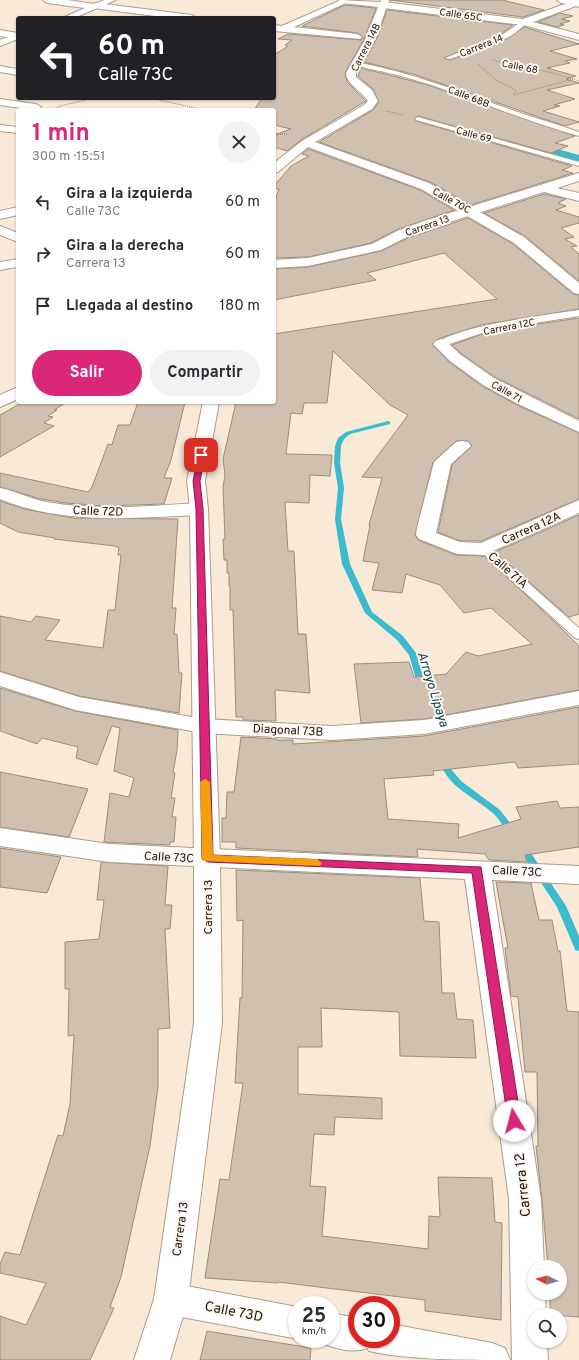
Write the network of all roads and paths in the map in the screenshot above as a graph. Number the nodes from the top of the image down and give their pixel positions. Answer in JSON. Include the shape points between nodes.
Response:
{"nodes":[{"id":1,"x":47,"y":0,"type":"edge"},
{"id":2,"x":112,"y":0,"type":"edge"},
{"id":3,"x":342,"y":0,"type":"edge"},
{"id":4,"x":346,"y":0,"type":"edge"},
{"id":5,"x":561,"y":0,"type":"edge"},
{"id":6,"x":384,"y":2,"type":"edge"},
{"id":7,"x":578,"y":3,"type":"edge"},
{"id":8,"x":96,"y":6,"type":"junction"},
{"id":9,"x":71,"y":16,"type":"edge"},
{"id":10,"x":176,"y":16,"type":"edge"},
{"id":11,"x":524,"y":22,"type":"junction"},
{"id":12,"x":279,"y":28,"type":"edge"},
{"id":13,"x":0,"y":33,"type":"edge"},
{"id":14,"x":16,"y":36,"type":"edge"},
{"id":15,"x":579,"y":36,"type":"edge"},
{"id":16,"x":16,"y":37,"type":"edge"},
{"id":17,"x":357,"y":37,"type":"dead end"},
{"id":18,"x":0,"y":43,"type":"edge"},
{"id":19,"x":461,"y":53,"type":"junction"},
{"id":20,"x":448,"y":58,"type":"joint"},
{"id":21,"x":356,"y":64,"type":"junction"},
{"id":22,"x":0,"y":70,"type":"edge"},
{"id":23,"x":16,"y":72,"type":"edge"},
{"id":24,"x":573,"y":79,"type":"junction"},
{"id":25,"x":579,"y":81,"type":"edge"},
{"id":26,"x":513,"y":95,"type":"junction"},
{"id":27,"x":86,"y":100,"type":"edge"},
{"id":28,"x":159,"y":100,"type":"edge"},
{"id":29,"x":482,"y":101,"type":"junction"},
{"id":30,"x":0,"y":102,"type":"edge"},
{"id":31,"x":36,"y":107,"type":"dead end"},
{"id":32,"x":368,"y":107,"type":"junction"},
{"id":33,"x":56,"y":108,"type":"edge"},
{"id":34,"x":195,"y":108,"type":"edge"},
{"id":35,"x":418,"y":119,"type":"joint"},
{"id":36,"x":0,"y":128,"type":"edge"},
{"id":37,"x":16,"y":130,"type":"edge"},
{"id":38,"x":579,"y":134,"type":"edge"},
{"id":39,"x":306,"y":143,"type":"junction"},
{"id":40,"x":579,"y":164,"type":"edge"},
{"id":41,"x":276,"y":167,"type":"edge"},
{"id":42,"x":579,"y":177,"type":"edge"},
{"id":43,"x":544,"y":188,"type":"junction"},
{"id":44,"x":579,"y":197,"type":"edge"},
{"id":45,"x":470,"y":210,"type":"junction"},
{"id":46,"x":16,"y":211,"type":"edge"},
{"id":47,"x":0,"y":215,"type":"edge"},
{"id":48,"x":0,"y":230,"type":"edge"},
{"id":49,"x":16,"y":237,"type":"edge"},
{"id":50,"x":16,"y":263,"type":"edge"},
{"id":51,"x":276,"y":264,"type":"edge"},
{"id":52,"x":0,"y":266,"type":"edge"},
{"id":53,"x":579,"y":290,"type":"edge"},
{"id":54,"x":579,"y":313,"type":"edge"},
{"id":55,"x":441,"y":344,"type":"joint"},
{"id":56,"x":0,"y":382,"type":"edge"},
{"id":57,"x":16,"y":390,"type":"edge"},
{"id":58,"x":16,"y":392,"type":"edge"},
{"id":59,"x":0,"y":402,"type":"edge"},
{"id":60,"x":211,"y":404,"type":"edge"},
{"id":61,"x":579,"y":427,"type":"edge"},
{"id":62,"x":462,"y":446,"type":"dead end"},
{"id":63,"x":0,"y":493,"type":"edge"},
{"id":64,"x":579,"y":506,"type":"edge"},
{"id":65,"x":199,"y":509,"type":"junction"},
{"id":66,"x":484,"y":549,"type":"junction"},
{"id":67,"x":579,"y":635,"type":"edge"},
{"id":68,"x":0,"y":679,"type":"edge"},
{"id":69,"x":579,"y":698,"type":"edge"},
{"id":70,"x":203,"y":726,"type":"junction"},
{"id":71,"x":0,"y":837,"type":"edge"},
{"id":72,"x":208,"y":859,"type":"junction"},
{"id":73,"x":477,"y":869,"type":"junction"},
{"id":74,"x":568,"y":874,"type":"edge"},
{"id":75,"x":171,"y":1299,"type":"junction"},
{"id":76,"x":288,"y":1321,"type":"edge"},
{"id":77,"x":400,"y":1343,"type":"edge"},
{"id":78,"x":152,"y":1360,"type":"edge"},
{"id":79,"x":492,"y":1360,"type":"edge"},
{"id":80,"x":530,"y":1360,"type":"edge"}],
"edges":[{"from":1,"to":8,"type":"street"},
{"from":2,"to":8,"type":"street"},
{"from":3,"to":4,"type":"street","name":"Calle 65C"},
{"from":4,"to":6,"type":"street","name":"Calle 65C"},
{"from":4,"to":12,"type":"street"},
{"from":5,"to":7,"type":"street"},
{"from":6,"to":11,"type":"street","name":"Calle 65C"},
{"from":6,"to":21,"type":"street","name":"Carrera 14B","via":[[371,38]]},
{"from":7,"to":11,"type":"street","name":"Carrera 14"},
{"from":8,"to":9,"type":"street"},
{"from":8,"to":10,"type":"street"},
{"from":11,"to":15,"type":"street","name":"Calle 65C"},
{"from":11,"to":19,"type":"lane","name":"Carrera 14","via":[[515,31],[498,40]]},
{"from":12,"to":17,"type":"street"},
{"from":13,"to":14,"type":"street"},
{"from":16,"to":18,"type":"street"},
{"from":19,"to":20,"type":"lane","name":"Carrera 14"},
{"from":19,"to":24,"type":"path","name":"Calle 68"},
{"from":20,"to":26,"type":"path","via":[[479,65],[496,80],[514,89],[516,91]]},
{"from":21,"to":29,"type":"lane","name":"Calle 68B","via":[[417,77]]},
{"from":21,"to":32,"type":"street","name":"Carrera 14B","via":[[351,78],[368,92],[373,101]]},
{"from":22,"to":23,"type":"street"},
{"from":24,"to":25,"type":"path","name":"Calle 68"},
{"from":24,"to":26,"type":"path"},
{"from":26,"to":29,"type":"path"},
{"from":27,"to":33,"type":"path"},
{"from":28,"to":34,"type":"path"},
{"from":29,"to":38,"type":"lane","name":"Calle 68B"},
{"from":30,"to":31,"type":"street"},
{"from":32,"to":35,"type":"path"},
{"from":32,"to":39,"type":"street"},
{"from":35,"to":40,"type":"lane","name":"Calle 69"},
{"from":36,"to":37,"type":"street"},
{"from":39,"to":41,"type":"street"},
{"from":39,"to":45,"type":"street","name":"Calle 70C","via":[[425,186]]},
{"from":42,"to":43,"type":"street","name":"Carrera 13"},
{"from":43,"to":44,"type":"street"},
{"from":43,"to":45,"type":"street","name":"Carrera 13"},
{"from":45,"to":51,"type":"street","name":"Carrera 13","via":[[402,234],[376,247],[308,262]]},
{"from":45,"to":53,"type":"street","name":"Calle 70C","via":[[519,240]]},
{"from":46,"to":47,"type":"street"},
{"from":48,"to":49,"type":"street"},
{"from":50,"to":52,"type":"street"},
{"from":54,"to":55,"type":"lane","name":"Carrera 12C","via":[[480,331]]},
{"from":55,"to":61,"type":"street","name":"Calle 71","via":[[474,372],[515,396]]},
{"from":56,"to":57,"type":"street"},
{"from":58,"to":59,"type":"street"},
{"from":60,"to":65,"type":"street","name":"Carrera 13","via":[[196,481]]},
{"from":62,"to":66,"type":"street","name":"Calle 71A","via":[[443,462],[426,535],[457,548]]},
{"from":63,"to":65,"type":"street","name":"Calle 72D","via":[[23,503],[54,510],[122,512]]},
{"from":64,"to":66,"type":"street","name":"Carrera 12A"},
{"from":65,"to":70,"type":"street","name":"Carrera 13"},
{"from":66,"to":67,"type":"lane","name":"Calle 71A"},
{"from":68,"to":70,"type":"street","name":"Diagonal 73B","via":[[76,703]]},
{"from":69,"to":70,"type":"street","name":"Diagonal 73B","via":[[434,725],[332,732]]},
{"from":70,"to":72,"type":"street","name":"Carrera 13"},
{"from":71,"to":72,"type":"street","name":"Calle 73C","via":[[109,853]]},
{"from":72,"to":73,"type":"street","name":"Calle 73C"},
{"from":72,"to":75,"type":"street","name":"Carrera 13","via":[[208,1023]]},
{"from":73,"to":74,"type":"street","name":"Calle 73C"},
{"from":73,"to":80,"type":"street","name":"Carrera 12","via":[[525,1199]]},
{"from":75,"to":76,"type":"street","name":"Calle 73D"},
{"from":75,"to":78,"type":"street","name":"Carrera 13"},
{"from":77,"to":79,"type":"street"}]}
